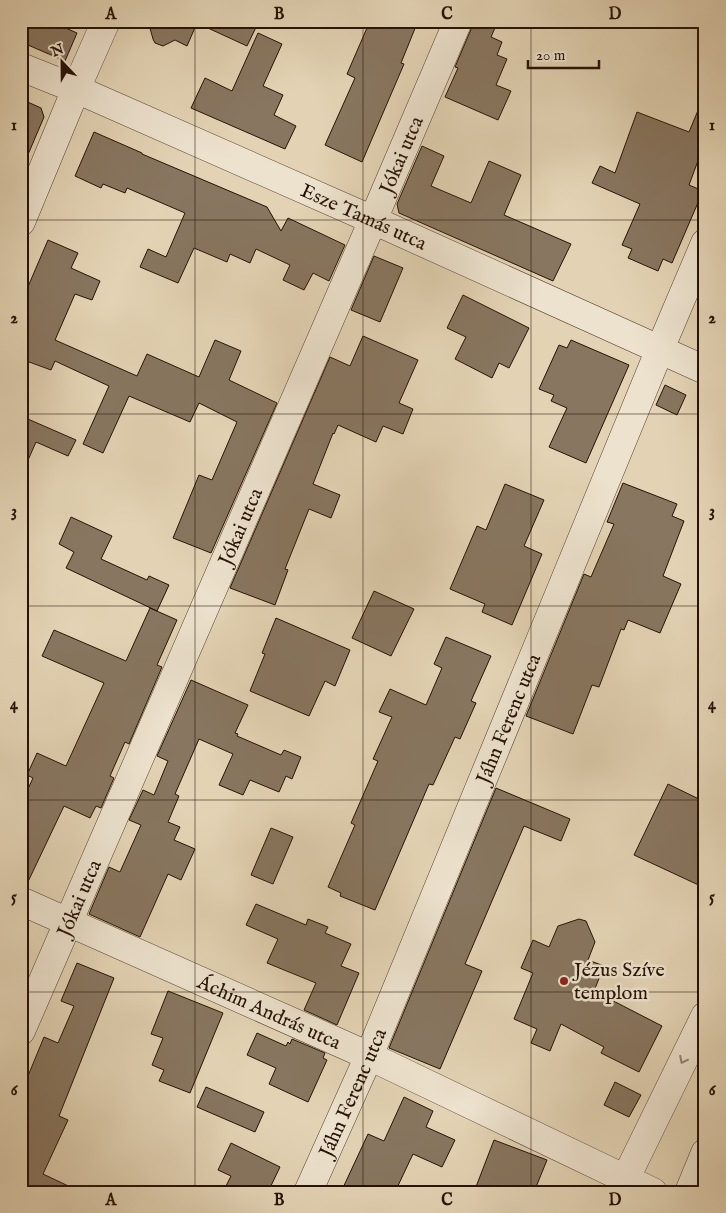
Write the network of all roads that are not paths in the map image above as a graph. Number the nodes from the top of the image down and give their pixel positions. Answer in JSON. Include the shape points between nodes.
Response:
{"nodes":[{"id":1,"x":106,"y":21,"type":"edge"},
{"id":2,"x":458,"y":21,"type":"edge"},
{"id":3,"x":21,"y":67,"type":"edge"},
{"id":4,"x":76,"y":89,"type":"junction"},
{"id":5,"x":373,"y":220,"type":"junction"},
{"id":6,"x":21,"y":222,"type":"edge"},
{"id":7,"x":705,"y":243,"type":"edge"},
{"id":8,"x":660,"y":349,"type":"junction"},
{"id":9,"x":705,"y":370,"type":"edge"},
{"id":10,"x":21,"y":900,"type":"edge"},
{"id":11,"x":70,"y":922,"type":"junction"},
{"id":12,"x":705,"y":1016,"type":"edge"},
{"id":13,"x":21,"y":1031,"type":"edge"},
{"id":14,"x":369,"y":1056,"type":"junction"},
{"id":15,"x":705,"y":1153,"type":"edge"},
{"id":16,"x":622,"y":1185,"type":"edge"},
{"id":17,"x":308,"y":1192,"type":"edge"},
{"id":18,"x":653,"y":1192,"type":"edge"},
{"id":19,"x":689,"y":1192,"type":"edge"}],
"edges":[{"from":1,"to":4,"type":"street"},
{"from":2,"to":5,"type":"street","name":"Jókai utca"},
{"from":3,"to":4,"type":"street","name":"Esze Tamás utca"},
{"from":4,"to":5,"type":"street","name":"Esze Tamás utca"},
{"from":4,"to":6,"type":"street"},
{"from":5,"to":8,"type":"street","name":"Esze Tamás utca"},
{"from":5,"to":11,"type":"street","name":"Jókai utca"},
{"from":7,"to":8,"type":"street","name":"Jáhn Ferenc utca"},
{"from":8,"to":9,"type":"street","name":"Esze Tamás utca"},
{"from":8,"to":14,"type":"street","name":"Jáhn Ferenc utca"},
{"from":10,"to":11,"type":"street","name":"Áchim András utca"},
{"from":11,"to":13,"type":"street","name":"Jókai utca"},
{"from":11,"to":14,"type":"street","name":"Áchim András utca"},
{"from":12,"to":16,"type":"street","one_way":true},
{"from":14,"to":16,"type":"street","name":"Áchim András utca"},
{"from":14,"to":17,"type":"street","name":"Jáhn Ferenc utca"},
{"from":15,"to":19,"type":"street"},
{"from":16,"to":18,"type":"street","name":"Áchim András utca"}]}
